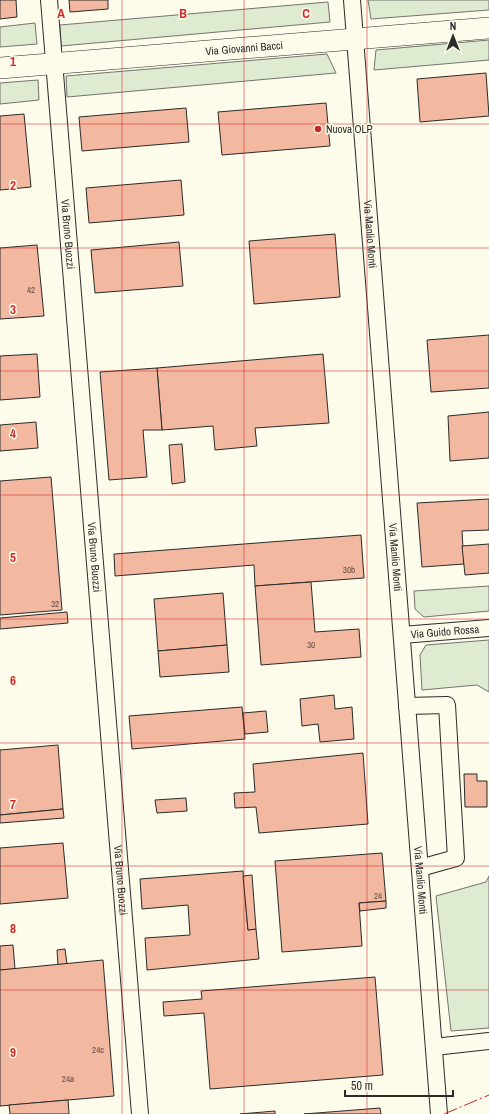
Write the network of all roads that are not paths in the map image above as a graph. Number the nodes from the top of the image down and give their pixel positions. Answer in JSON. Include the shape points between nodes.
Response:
{"nodes":[{"id":1,"x":49,"y":0,"type":"edge"},
{"id":2,"x":352,"y":0,"type":"edge"},
{"id":3,"x":489,"y":28,"type":"edge"},
{"id":4,"x":355,"y":39,"type":"junction"},
{"id":5,"x":54,"y":64,"type":"junction"},
{"id":6,"x":0,"y":68,"type":"edge"},
{"id":7,"x":489,"y":628,"type":"edge"},
{"id":8,"x":402,"y":635,"type":"junction"},
{"id":9,"x":407,"y":706,"type":"junction"},
{"id":10,"x":420,"y":868,"type":"junction"},
{"id":11,"x":489,"y":1041,"type":"edge"},
{"id":12,"x":434,"y":1046,"type":"junction"},
{"id":13,"x":140,"y":1114,"type":"edge"},
{"id":14,"x":439,"y":1114,"type":"edge"}],
"edges":[{"from":1,"to":5,"type":"street","name":"Via Bruno Buozzi"},
{"from":2,"to":4,"type":"street","name":"Via Manlio Monti"},
{"from":3,"to":4,"type":"main road","name":"Via Giovanni Bacci"},
{"from":4,"to":5,"type":"main road","name":"Via Giovanni Bacci"},
{"from":4,"to":8,"type":"street","name":"Via Manlio Monti"},
{"from":5,"to":6,"type":"main road","name":"Via Giovanni Bacci"},
{"from":5,"to":13,"type":"street","name":"Via Bruno Buozzi"},
{"from":7,"to":8,"type":"street","name":"Via Guido Rossa"},
{"from":8,"to":9,"type":"street","name":"Via Manlio Monti"},
{"from":9,"to":10,"type":"street","name":"Via Manlio Monti"},
{"from":9,"to":10,"type":"street","via":[[447,704],[456,858]]},
{"from":10,"to":12,"type":"street","name":"Via Manlio Monti"},
{"from":11,"to":12,"type":"street"},
{"from":12,"to":14,"type":"street","name":"Via Manlio Monti"}]}
